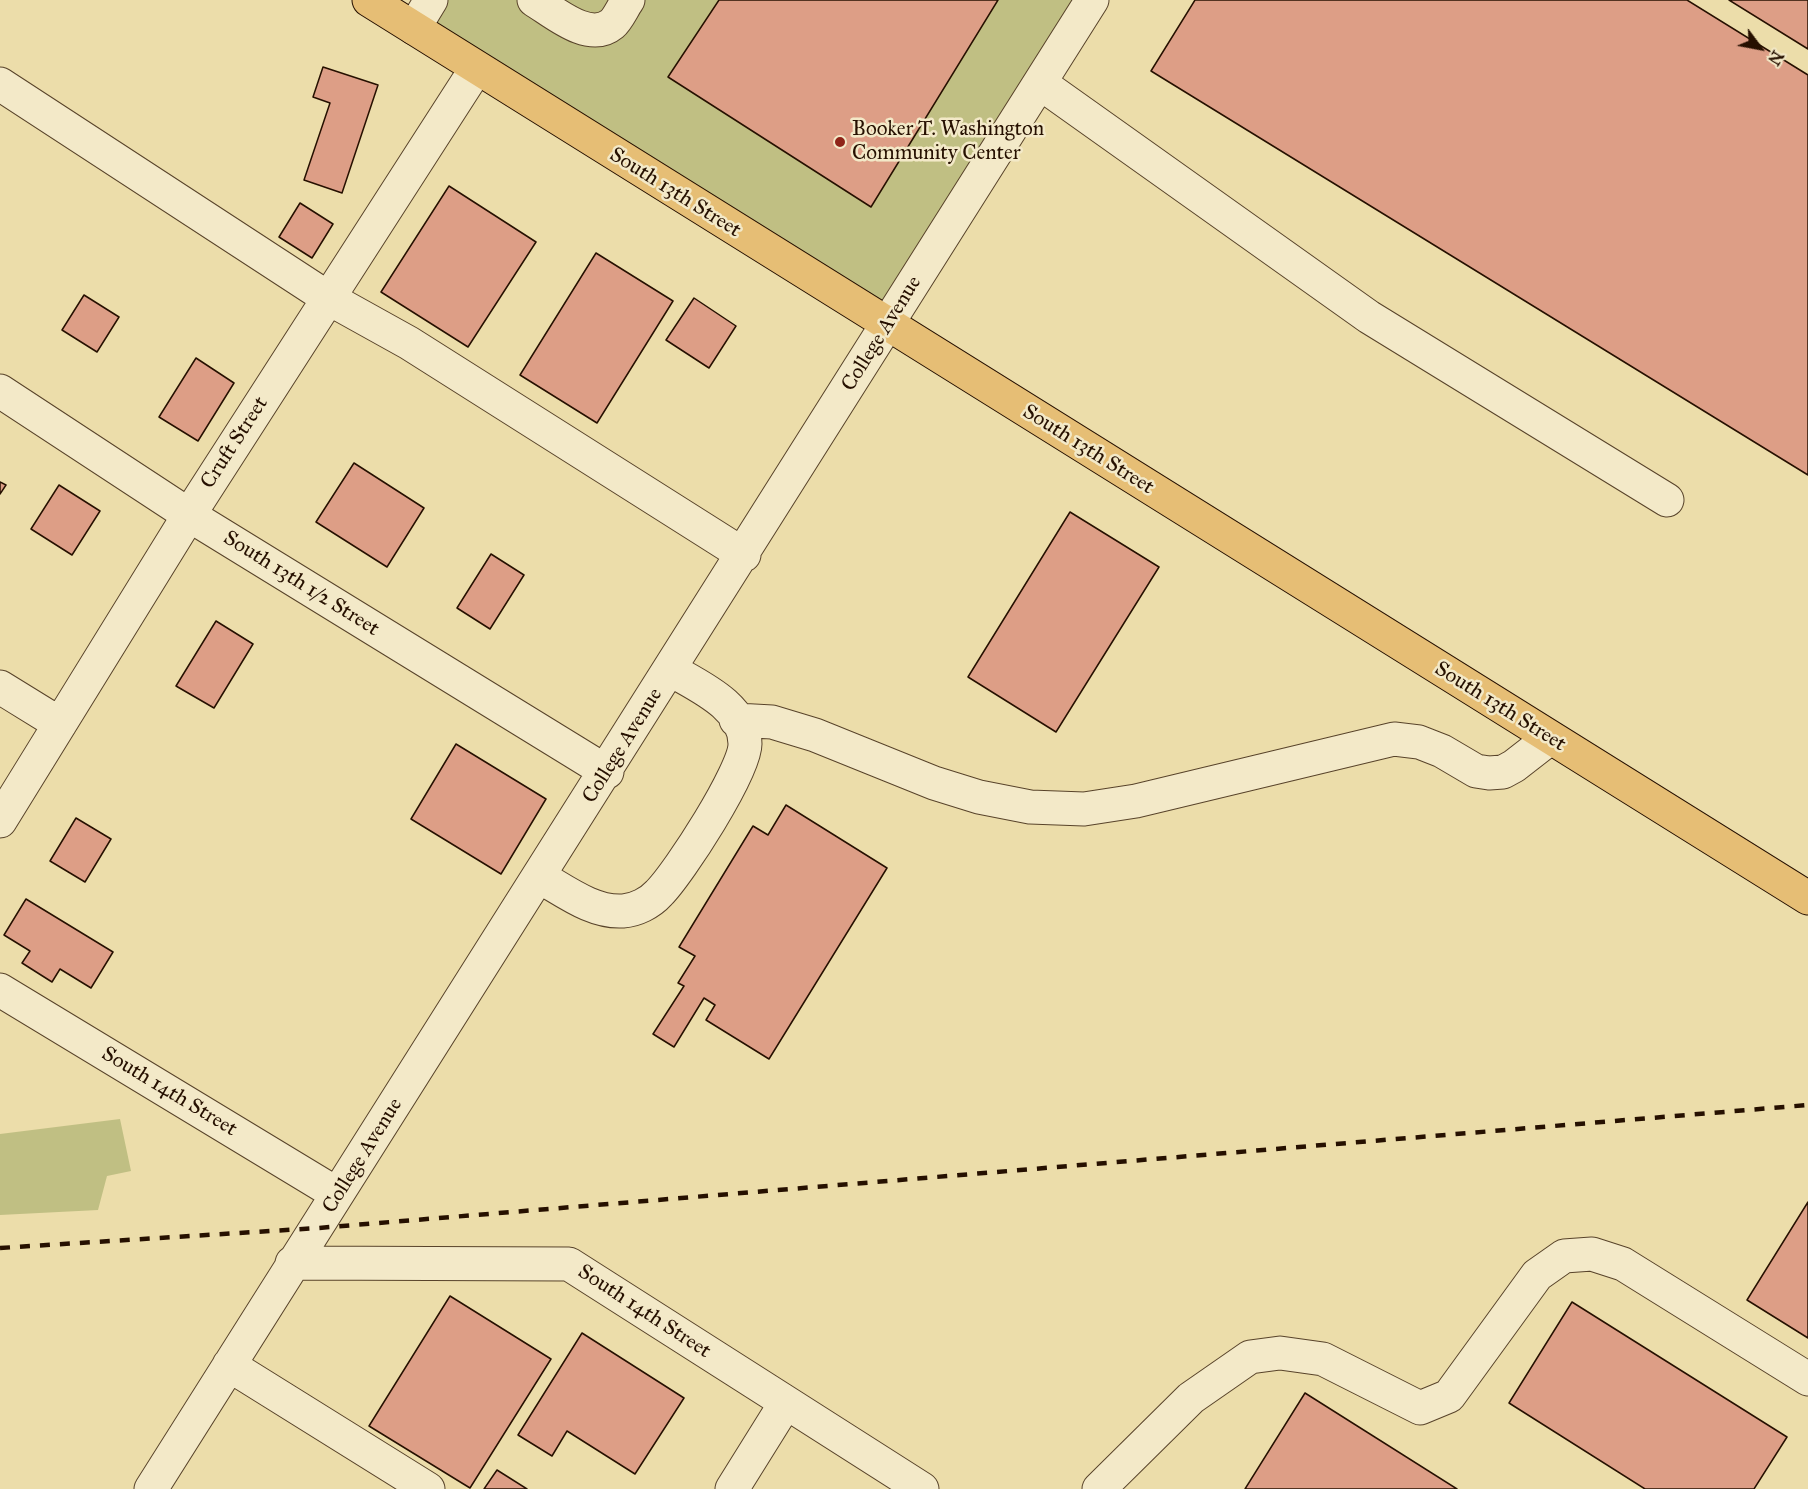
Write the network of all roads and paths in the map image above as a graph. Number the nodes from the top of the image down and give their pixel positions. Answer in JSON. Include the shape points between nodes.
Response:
{"nodes":[{"id":1,"x":369,"y":0,"type":"edge"},
{"id":2,"x":431,"y":0,"type":"edge"},
{"id":3,"x":534,"y":0,"type":"edge"},
{"id":4,"x":628,"y":0,"type":"edge"},
{"id":5,"x":1092,"y":0,"type":"edge"},
{"id":6,"x":414,"y":28,"type":"junction"},
{"id":7,"x":476,"y":69,"type":"junction"},
{"id":8,"x":1040,"y":83,"type":"junction"},
{"id":9,"x":0,"y":84,"type":"edge"},
{"id":10,"x":328,"y":298,"type":"junction"},
{"id":11,"x":888,"y":326,"type":"junction"},
{"id":12,"x":0,"y":391,"type":"edge"},
{"id":13,"x":1666,"y":500,"type":"dead end"},
{"id":14,"x":189,"y":515,"type":"junction"},
{"id":15,"x":744,"y":555,"type":"junction"},
{"id":16,"x":671,"y":670,"type":"junction"},
{"id":17,"x":0,"y":687,"type":"edge"},
{"id":18,"x":736,"y":720,"type":"junction"},
{"id":19,"x":60,"y":724,"type":"junction"},
{"id":20,"x":1550,"y":738,"type":"junction"},
{"id":21,"x":607,"y":772,"type":"junction"},
{"id":22,"x":0,"y":821,"type":"edge"},
{"id":23,"x":540,"y":877,"type":"junction"},
{"id":24,"x":1808,"y":898,"type":"edge"},
{"id":25,"x":0,"y":990,"type":"edge"},
{"id":26,"x":337,"y":1194,"type":"junction"},
{"id":27,"x":292,"y":1263,"type":"junction"},
{"id":28,"x":229,"y":1365,"type":"junction"},
{"id":29,"x":1808,"y":1379,"type":"edge"},
{"id":30,"x":785,"y":1404,"type":"junction"},
{"id":31,"x":151,"y":1489,"type":"edge"},
{"id":32,"x":428,"y":1489,"type":"edge"},
{"id":33,"x":732,"y":1489,"type":"edge"},
{"id":34,"x":922,"y":1489,"type":"edge"},
{"id":35,"x":1099,"y":1489,"type":"edge"}],
"edges":[{"from":1,"to":6,"type":"main road","name":"South 13th Street"},
{"from":2,"to":6,"type":"street"},
{"from":3,"to":4,"type":"street","via":[[580,28],[600,30],[612,24]]},
{"from":5,"to":8,"type":"street","name":"College Avenue"},
{"from":6,"to":7,"type":"main road","name":"South 13th Street"},
{"from":7,"to":10,"type":"street","name":"Cruft Street"},
{"from":7,"to":11,"type":"main road","name":"South 13th Street"},
{"from":8,"to":11,"type":"street","name":"College Avenue"},
{"from":8,"to":13,"type":"street","via":[[1369,317]]},
{"from":9,"to":10,"type":"street"},
{"from":10,"to":14,"type":"street","name":"Cruft Street"},
{"from":10,"to":15,"type":"street","via":[[409,343]]},
{"from":11,"to":15,"type":"street","name":"College Avenue"},
{"from":11,"to":20,"type":"main road","name":"South 13th Street"},
{"from":12,"to":14,"type":"street","name":"South 13th 1/2 Street"},
{"from":14,"to":19,"type":"street","name":"Cruft Street"},
{"from":14,"to":21,"type":"street","name":"South 13th 1/2 Street"},
{"from":15,"to":16,"type":"street","name":"College Avenue"},
{"from":16,"to":18,"type":"street","via":[[716,696]]},
{"from":16,"to":21,"type":"street","name":"College Avenue"},
{"from":17,"to":19,"type":"street"},
{"from":18,"to":20,"type":"street","via":[[772,722],[815,735],[979,797],[1030,807],[1084,809],[1148,798],[1394,739],[1426,745],[1476,771],[1503,772]]},
{"from":18,"to":23,"type":"street","via":[[745,743],[741,762],[722,803],[660,893],[642,906],[623,911],[599,909]]},
{"from":19,"to":22,"type":"street","name":"Cruft Street"},
{"from":20,"to":24,"type":"main road","name":"South 13th Street"},
{"from":21,"to":23,"type":"street","name":"College Avenue"},
{"from":23,"to":26,"type":"street","name":"College Avenue"},
{"from":25,"to":26,"type":"street","name":"South 14th Street"},
{"from":26,"to":27,"type":"street","name":"College Avenue"},
{"from":27,"to":28,"type":"street","name":"College Avenue"},
{"from":27,"to":30,"type":"street","name":"South 14th Street","via":[[569,1264]]},
{"from":28,"to":31,"type":"street","name":"College Avenue"},
{"from":28,"to":32,"type":"street"},
{"from":29,"to":35,"type":"street","via":[[1623,1264],[1592,1254],[1564,1256],[1537,1275],[1449,1396],[1420,1408],[1323,1359],[1280,1353],[1250,1357],[1191,1398]]},
{"from":30,"to":33,"type":"street"},
{"from":30,"to":34,"type":"street","name":"South 14th Street"}]}
